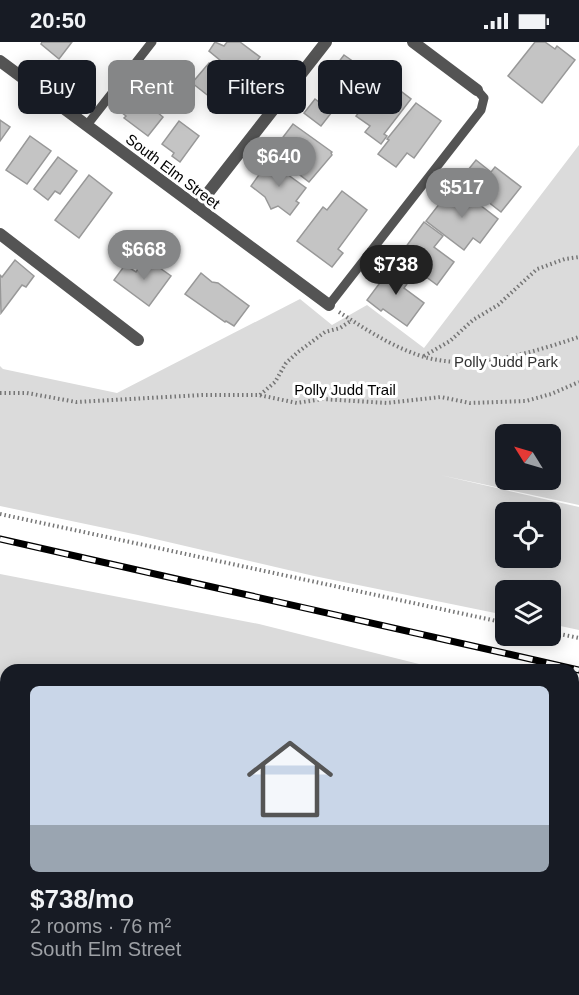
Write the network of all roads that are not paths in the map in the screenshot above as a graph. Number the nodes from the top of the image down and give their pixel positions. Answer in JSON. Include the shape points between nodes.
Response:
{"nodes":[{"id":1,"x":152,"y":42,"type":"edge"},
{"id":2,"x":326,"y":42,"type":"edge"},
{"id":3,"x":413,"y":42,"type":"edge"},
{"id":4,"x":0,"y":61,"type":"edge"},
{"id":5,"x":477,"y":90,"type":"joint"},
{"id":6,"x":87,"y":125,"type":"junction"},
{"id":7,"x":197,"y":207,"type":"junction"},
{"id":8,"x":0,"y":234,"type":"edge"},
{"id":9,"x":329,"y":305,"type":"joint"},
{"id":10,"x":138,"y":340,"type":"dead end"}],
"edges":[{"from":1,"to":6,"type":"lane"},
{"from":2,"to":7,"type":"street"},
{"from":3,"to":5,"type":"street"},
{"from":4,"to":6,"type":"street","name":"South Elm Street"},
{"from":5,"to":9,"type":"lane","via":[[484,98],[481,110]]},
{"from":6,"to":7,"type":"street","name":"South Elm Street"},
{"from":7,"to":9,"type":"street","name":"South Elm Street"},
{"from":8,"to":10,"type":"street"}]}
